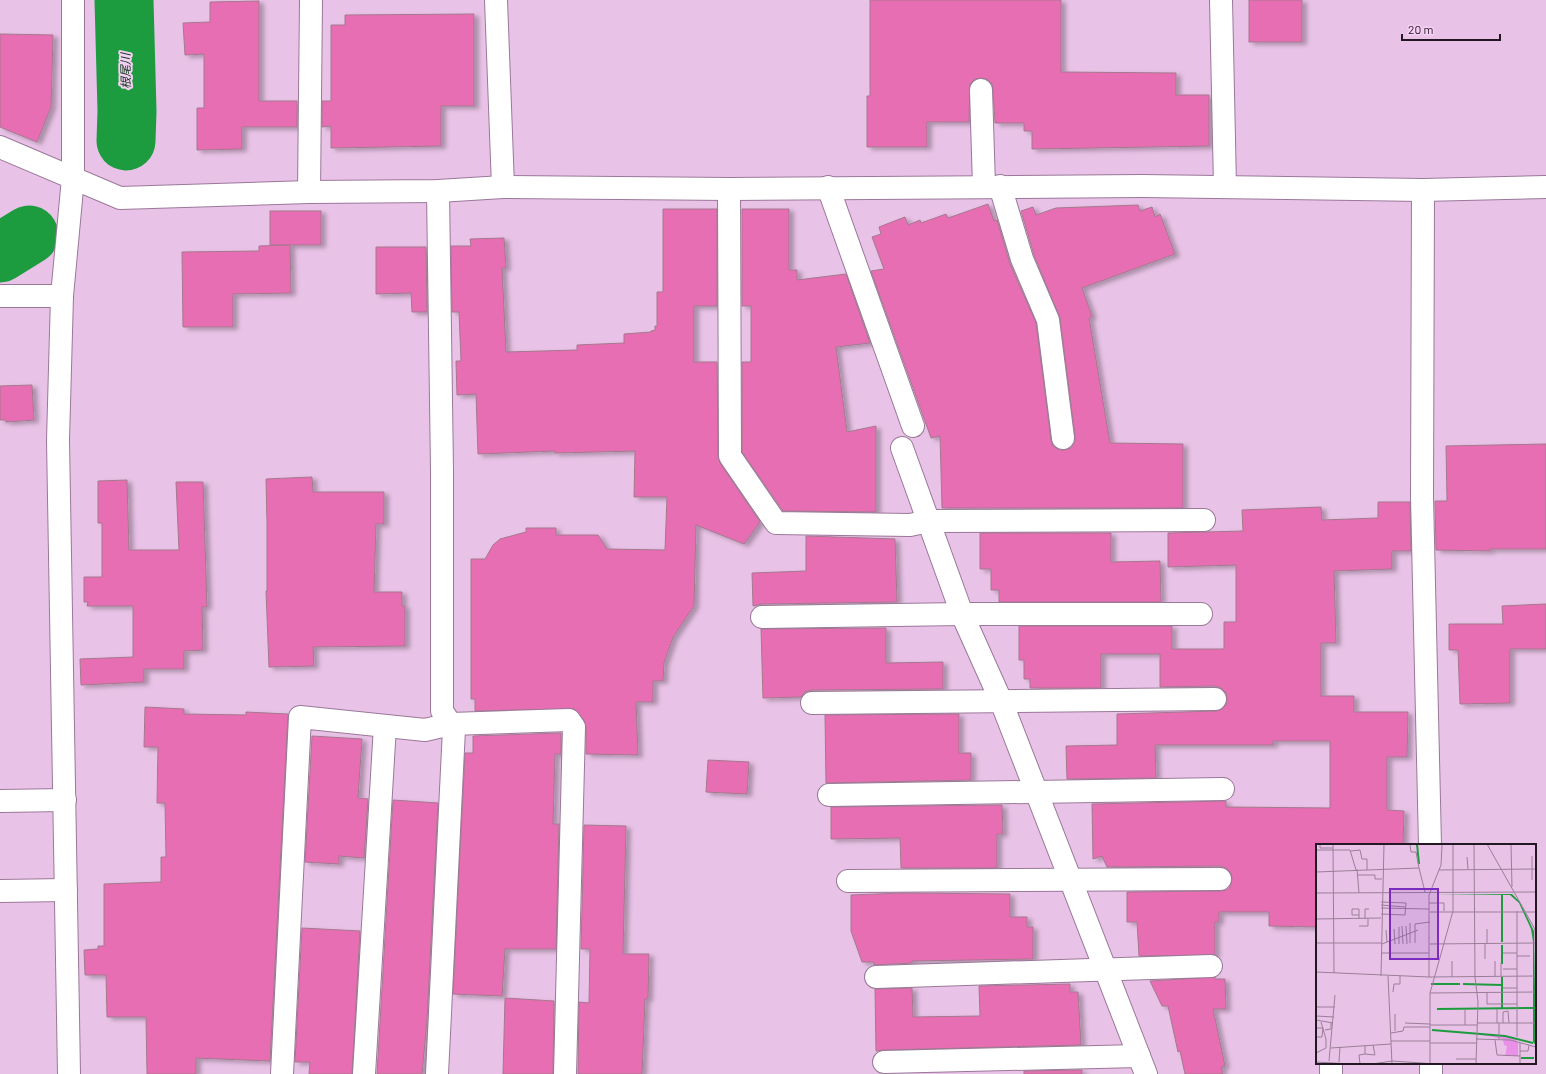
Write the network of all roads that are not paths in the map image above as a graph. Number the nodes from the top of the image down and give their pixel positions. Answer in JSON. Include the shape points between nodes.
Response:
{"nodes":[{"id":1,"x":73,"y":0,"type":"edge"},
{"id":2,"x":311,"y":0,"type":"edge"},
{"id":3,"x":496,"y":0,"type":"edge"},
{"id":4,"x":1221,"y":0,"type":"edge"},
{"id":5,"x":981,"y":90,"type":"dead end"},
{"id":6,"x":0,"y":147,"type":"edge"},
{"id":7,"x":73,"y":178,"type":"junction"},
{"id":8,"x":992,"y":186,"type":"junction"},
{"id":9,"x":1225,"y":186,"type":"junction"},
{"id":10,"x":1546,"y":186,"type":"edge"},
{"id":11,"x":503,"y":187,"type":"junction"},
{"id":12,"x":828,"y":187,"type":"junction"},
{"id":13,"x":729,"y":189,"type":"junction"},
{"id":14,"x":1423,"y":190,"type":"junction"},
{"id":15,"x":438,"y":191,"type":"junction"},
{"id":16,"x":309,"y":192,"type":"junction"},
{"id":17,"x":0,"y":296,"type":"edge"},
{"id":18,"x":62,"y":296,"type":"junction"},
{"id":19,"x":913,"y":426,"type":"dead end"},
{"id":20,"x":1062,"y":438,"type":"dead end"},
{"id":21,"x":902,"y":448,"type":"dead end"},
{"id":22,"x":1204,"y":520,"type":"dead end"},
{"id":23,"x":929,"y":521,"type":"junction"},
{"id":24,"x":962,"y":614,"type":"junction"},
{"id":25,"x":1201,"y":614,"type":"dead end"},
{"id":26,"x":762,"y":617,"type":"dead end"},
{"id":27,"x":1216,"y":699,"type":"dead end"},
{"id":28,"x":1000,"y":701,"type":"junction"},
{"id":29,"x":812,"y":703,"type":"dead end"},
{"id":30,"x":451,"y":724,"type":"junction"},
{"id":31,"x":385,"y":726,"type":"junction"},
{"id":32,"x":1223,"y":789,"type":"dead end"},
{"id":33,"x":1036,"y":792,"type":"junction"},
{"id":34,"x":828,"y":795,"type":"dead end"},
{"id":35,"x":65,"y":800,"type":"junction"},
{"id":36,"x":0,"y":801,"type":"edge"},
{"id":37,"x":1430,"y":844,"type":"edge"},
{"id":38,"x":1220,"y":878,"type":"dead end"},
{"id":39,"x":1070,"y":879,"type":"junction"},
{"id":40,"x":848,"y":881,"type":"dead end"},
{"id":41,"x":66,"y":890,"type":"junction"},
{"id":42,"x":0,"y":891,"type":"edge"},
{"id":43,"x":1211,"y":966,"type":"dead end"},
{"id":44,"x":1106,"y":969,"type":"junction"},
{"id":45,"x":876,"y":977,"type":"dead end"},
{"id":46,"x":884,"y":1062,"type":"dead end"},
{"id":47,"x":1143,"y":1065,"type":"edge"},
{"id":48,"x":69,"y":1074,"type":"edge"},
{"id":49,"x":282,"y":1074,"type":"edge"},
{"id":50,"x":364,"y":1074,"type":"edge"},
{"id":51,"x":437,"y":1074,"type":"edge"},
{"id":52,"x":565,"y":1074,"type":"edge"}],
"edges":[{"from":1,"to":7,"type":"street"},
{"from":2,"to":16,"type":"street"},
{"from":3,"to":11,"type":"street"},
{"from":4,"to":9,"type":"street"},
{"from":5,"to":8,"type":"street"},
{"from":6,"to":7,"type":"street"},
{"from":7,"to":16,"type":"street","via":[[120,198]]},
{"from":7,"to":18,"type":"street"},
{"from":8,"to":9,"type":"street"},
{"from":8,"to":12,"type":"street"},
{"from":8,"to":20,"type":"street","via":[[1048,320]]},
{"from":9,"to":14,"type":"street"},
{"from":10,"to":14,"type":"street"},
{"from":11,"to":13,"type":"street"},
{"from":11,"to":15,"type":"street"},
{"from":12,"to":13,"type":"street"},
{"from":12,"to":19,"type":"street"},
{"from":13,"to":23,"type":"street","via":[[730,456],[776,523],[910,525]]},
{"from":14,"to":37,"type":"street","via":[[1422,497]]},
{"from":15,"to":16,"type":"street"},
{"from":15,"to":30,"type":"street","via":[[442,711]]},
{"from":17,"to":18,"type":"street"},
{"from":18,"to":35,"type":"street","via":[[58,440]]},
{"from":21,"to":23,"type":"street"},
{"from":22,"to":23,"type":"street"},
{"from":23,"to":24,"type":"street"},
{"from":24,"to":25,"type":"street"},
{"from":24,"to":26,"type":"street"},
{"from":24,"to":28,"type":"street"},
{"from":27,"to":28,"type":"street"},
{"from":28,"to":29,"type":"street"},
{"from":28,"to":33,"type":"street"},
{"from":30,"to":31,"type":"street","via":[[425,730]]},
{"from":30,"to":51,"type":"street","via":[[454,729]]},
{"from":30,"to":52,"type":"street","via":[[569,720],[574,727]]},
{"from":31,"to":49,"type":"street","via":[[300,717]]},
{"from":31,"to":50,"type":"street"},
{"from":32,"to":33,"type":"street"},
{"from":33,"to":34,"type":"street"},
{"from":33,"to":39,"type":"street"},
{"from":35,"to":36,"type":"street"},
{"from":35,"to":41,"type":"street"},
{"from":38,"to":39,"type":"street"},
{"from":39,"to":40,"type":"street"},
{"from":39,"to":44,"type":"street"},
{"from":41,"to":42,"type":"street"},
{"from":41,"to":48,"type":"street"},
{"from":43,"to":44,"type":"street"},
{"from":44,"to":45,"type":"street"},
{"from":44,"to":47,"type":"street"},
{"from":46,"to":47,"type":"street"}]}
